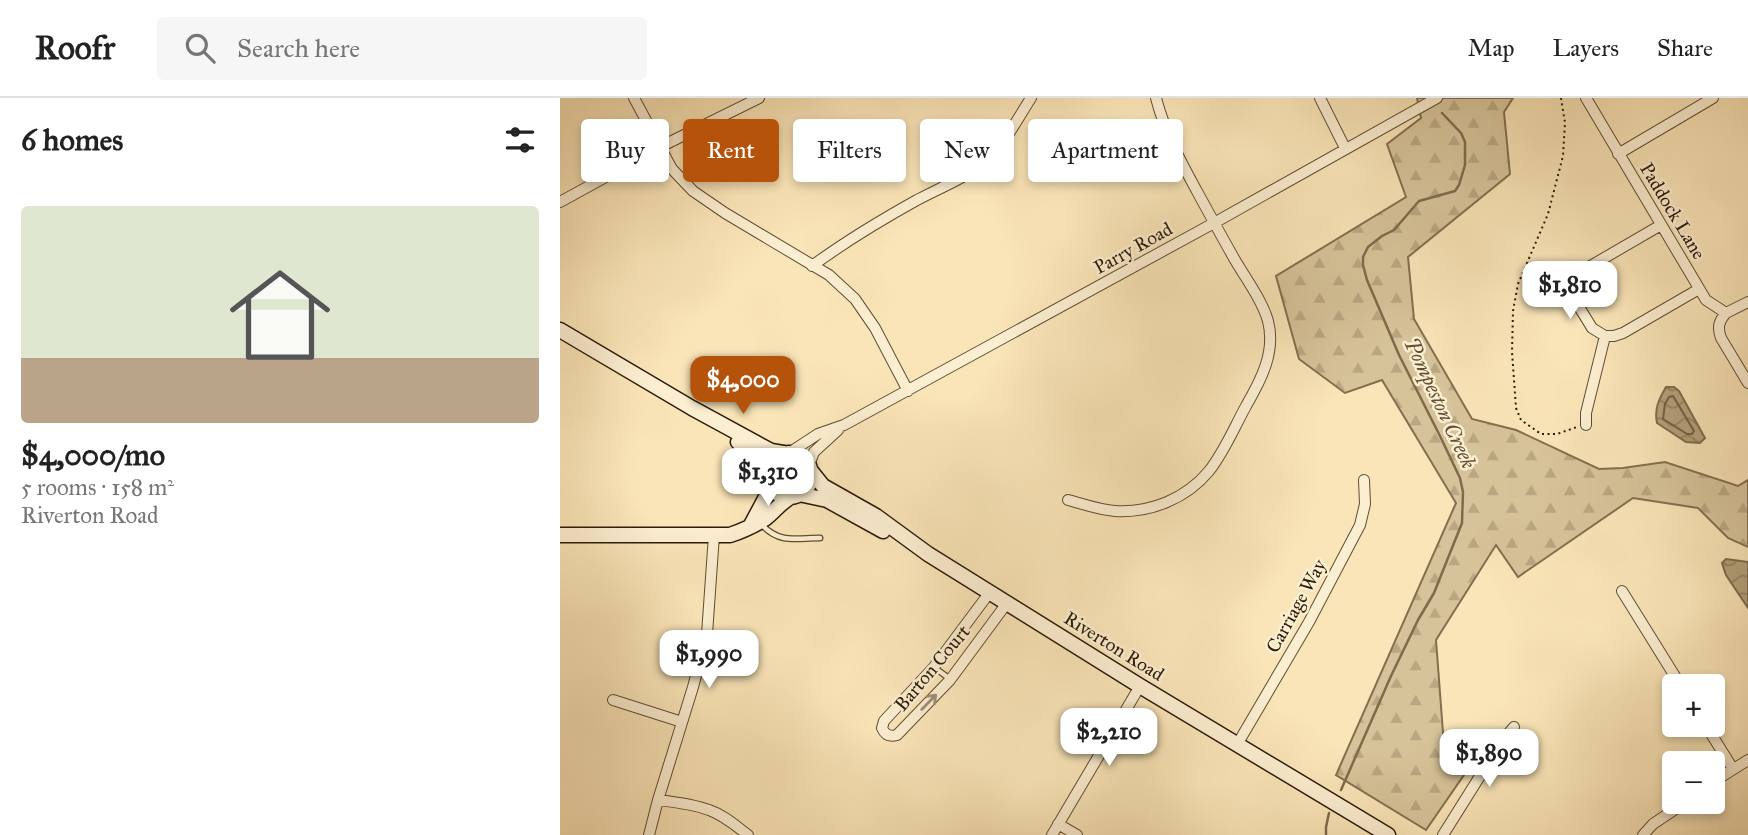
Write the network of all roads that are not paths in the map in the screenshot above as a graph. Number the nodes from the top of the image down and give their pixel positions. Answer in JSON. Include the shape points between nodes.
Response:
{"nodes":[{"id":1,"x":634,"y":98,"type":"edge"},
{"id":2,"x":759,"y":98,"type":"edge"},
{"id":3,"x":1031,"y":98,"type":"edge"},
{"id":4,"x":1157,"y":98,"type":"edge"},
{"id":5,"x":1320,"y":98,"type":"edge"},
{"id":6,"x":1437,"y":98,"type":"edge"},
{"id":7,"x":1586,"y":98,"type":"edge"},
{"id":8,"x":1713,"y":98,"type":"edge"},
{"id":9,"x":645,"y":119,"type":"edge"},
{"id":10,"x":669,"y":142,"type":"edge"},
{"id":11,"x":1345,"y":149,"type":"junction"},
{"id":12,"x":1618,"y":154,"type":"junction"},
{"id":13,"x":669,"y":163,"type":"edge"},
{"id":14,"x":596,"y":182,"type":"edge"},
{"id":15,"x":560,"y":202,"type":"edge"},
{"id":16,"x":1214,"y":223,"type":"junction"},
{"id":17,"x":1661,"y":225,"type":"junction"},
{"id":18,"x":812,"y":266,"type":"junction"},
{"id":19,"x":1699,"y":289,"type":"junction"},
{"id":20,"x":1748,"y":302,"type":"edge"},
{"id":21,"x":1726,"y":313,"type":"junction"},
{"id":22,"x":560,"y":330,"type":"edge"},
{"id":23,"x":1605,"y":336,"type":"junction"},
{"id":24,"x":1748,"y":383,"type":"edge"},
{"id":25,"x":908,"y":391,"type":"junction"},
{"id":26,"x":692,"y":408,"type":"junction"},
{"id":27,"x":844,"y":425,"type":"junction"},
{"id":28,"x":1586,"y":425,"type":"road end"},
{"id":29,"x":786,"y":453,"type":"junction"},
{"id":30,"x":810,"y":468,"type":"junction"},
{"id":31,"x":768,"y":477,"type":"junction"},
{"id":32,"x":1364,"y":480,"type":"dead end"},
{"id":33,"x":795,"y":495,"type":"junction"},
{"id":34,"x":1068,"y":500,"type":"dead end"},
{"id":35,"x":755,"y":524,"type":"junction"},
{"id":36,"x":560,"y":535,"type":"edge"},
{"id":37,"x":714,"y":535,"type":"junction"},
{"id":38,"x":820,"y":538,"type":"dead end"},
{"id":39,"x":928,"y":554,"type":"junction"},
{"id":40,"x":990,"y":592,"type":"junction"},
{"id":41,"x":1622,"y":592,"type":"dead end"},
{"id":42,"x":1007,"y":603,"type":"junction"},
{"id":43,"x":934,"y":667,"type":"junction"},
{"id":44,"x":1673,"y":674,"type":"edge"},
{"id":45,"x":950,"y":680,"type":"junction"},
{"id":46,"x":1140,"y":686,"type":"junction"},
{"id":47,"x":613,"y":700,"type":"dead end"},
{"id":48,"x":682,"y":722,"type":"junction"},
{"id":49,"x":1514,"y":727,"type":"dead end"},
{"id":50,"x":1713,"y":737,"type":"edge"},
{"id":51,"x":1238,"y":743,"type":"junction"},
{"id":52,"x":1748,"y":760,"type":"edge"},
{"id":53,"x":1732,"y":769,"type":"junction"},
{"id":54,"x":1725,"y":774,"type":"edge"},
{"id":55,"x":658,"y":800,"type":"junction"},
{"id":56,"x":1668,"y":814,"type":"edge"},
{"id":57,"x":1058,"y":824,"type":"junction"},
{"id":58,"x":649,"y":835,"type":"edge"},
{"id":59,"x":748,"y":835,"type":"edge"},
{"id":60,"x":1052,"y":835,"type":"edge"},
{"id":61,"x":1077,"y":835,"type":"edge"},
{"id":62,"x":1388,"y":835,"type":"edge"},
{"id":63,"x":1443,"y":835,"type":"edge"},
{"id":64,"x":1643,"y":835,"type":"edge"}],
"edges":[{"from":1,"to":9,"type":"street"},
{"from":2,"to":10,"type":"street"},
{"from":3,"to":18,"type":"street","via":[[988,160],[889,215]]},
{"from":4,"to":16,"type":"street","via":[[1176,151]]},
{"from":5,"to":11,"type":"street"},
{"from":6,"to":11,"type":"street","name":"Parry Road"},
{"from":7,"to":12,"type":"street","name":"Paddock Lane"},
{"from":8,"to":12,"type":"street"},
{"from":11,"to":16,"type":"street","name":"Parry Road"},
{"from":12,"to":17,"type":"street","name":"Paddock Lane"},
{"from":13,"to":18,"type":"street","via":[[693,191]]},
{"from":14,"to":15,"type":"street"},
{"from":16,"to":25,"type":"street","name":"Parry Road"},
{"from":16,"to":34,"type":"street","via":[[1268,321],[1271,345],[1260,382],[1208,472],[1174,499],[1130,511]]},
{"from":17,"to":19,"type":"street","name":"Paddock Lane"},
{"from":17,"to":23,"type":"street","via":[[1576,279],[1573,298],[1592,328]]},
{"from":18,"to":25,"type":"street","via":[[855,299]]},
{"from":19,"to":21,"type":"street","name":"Paddock Lane","via":[[1706,300]]},
{"from":19,"to":23,"type":"street","via":[[1623,333]]},
{"from":20,"to":21,"type":"street"},
{"from":21,"to":24,"type":"street","via":[[1718,331]]},
{"from":22,"to":26,"type":"main road"},
{"from":23,"to":28,"type":"street"},
{"from":25,"to":27,"type":"street","name":"Parry Road"},
{"from":26,"to":29,"type":"main road","via":[[771,451]]},
{"from":26,"to":31,"type":"main road","via":[[756,455]]},
{"from":27,"to":29,"type":"street","name":"Parry Road"},
{"from":27,"to":30,"type":"street","name":"Parry Road","via":[[816,449]]},
{"from":29,"to":30,"type":"main road","via":[[803,457]]},
{"from":29,"to":31,"type":"main road","via":[[772,461]]},
{"from":30,"to":33,"type":"main road","via":[[809,485]]},
{"from":30,"to":39,"type":"main road","name":"Riverton Road","via":[[823,486],[876,516]]},
{"from":31,"to":33,"type":"main road","via":[[777,493]]},
{"from":31,"to":35,"type":"main road"},
{"from":32,"to":51,"type":"street","name":"Carriage Way","via":[[1360,525]]},
{"from":33,"to":35,"type":"main road"},
{"from":33,"to":39,"type":"main road","name":"Riverton Road","via":[[827,500]]},
{"from":35,"to":37,"type":"main road","via":[[730,535]]},
{"from":35,"to":38,"type":"lane","via":[[777,537]]},
{"from":36,"to":37,"type":"main road"},
{"from":37,"to":48,"type":"street","via":[[707,634]]},
{"from":39,"to":40,"type":"main road","name":"Riverton Road"},
{"from":40,"to":42,"type":"main road","name":"Riverton Road"},
{"from":40,"to":43,"type":"street","name":"Barton Court"},
{"from":41,"to":44,"type":"street"},
{"from":42,"to":45,"type":"street","name":"Barton Court"},
{"from":42,"to":46,"type":"main road","name":"Riverton Road"},
{"from":43,"to":45,"type":"lane"},
{"from":43,"to":45,"type":"street","name":"Barton Court","one_way":true,"via":[[884,720],[882,728],[888,736],[897,735]]},
{"from":46,"to":51,"type":"main road","name":"Riverton Road"},
{"from":46,"to":57,"type":"street"},
{"from":47,"to":48,"type":"street"},
{"from":48,"to":55,"type":"street"},
{"from":49,"to":63,"type":"street"},
{"from":50,"to":53,"type":"street"},
{"from":51,"to":62,"type":"main road","name":"Riverton Road"},
{"from":52,"to":53,"type":"street"},
{"from":53,"to":54,"type":"street"},
{"from":55,"to":58,"type":"street"},
{"from":55,"to":59,"type":"street","via":[[711,810]]},
{"from":56,"to":64,"type":"street"},
{"from":57,"to":60,"type":"street"},
{"from":57,"to":61,"type":"street"}]}
